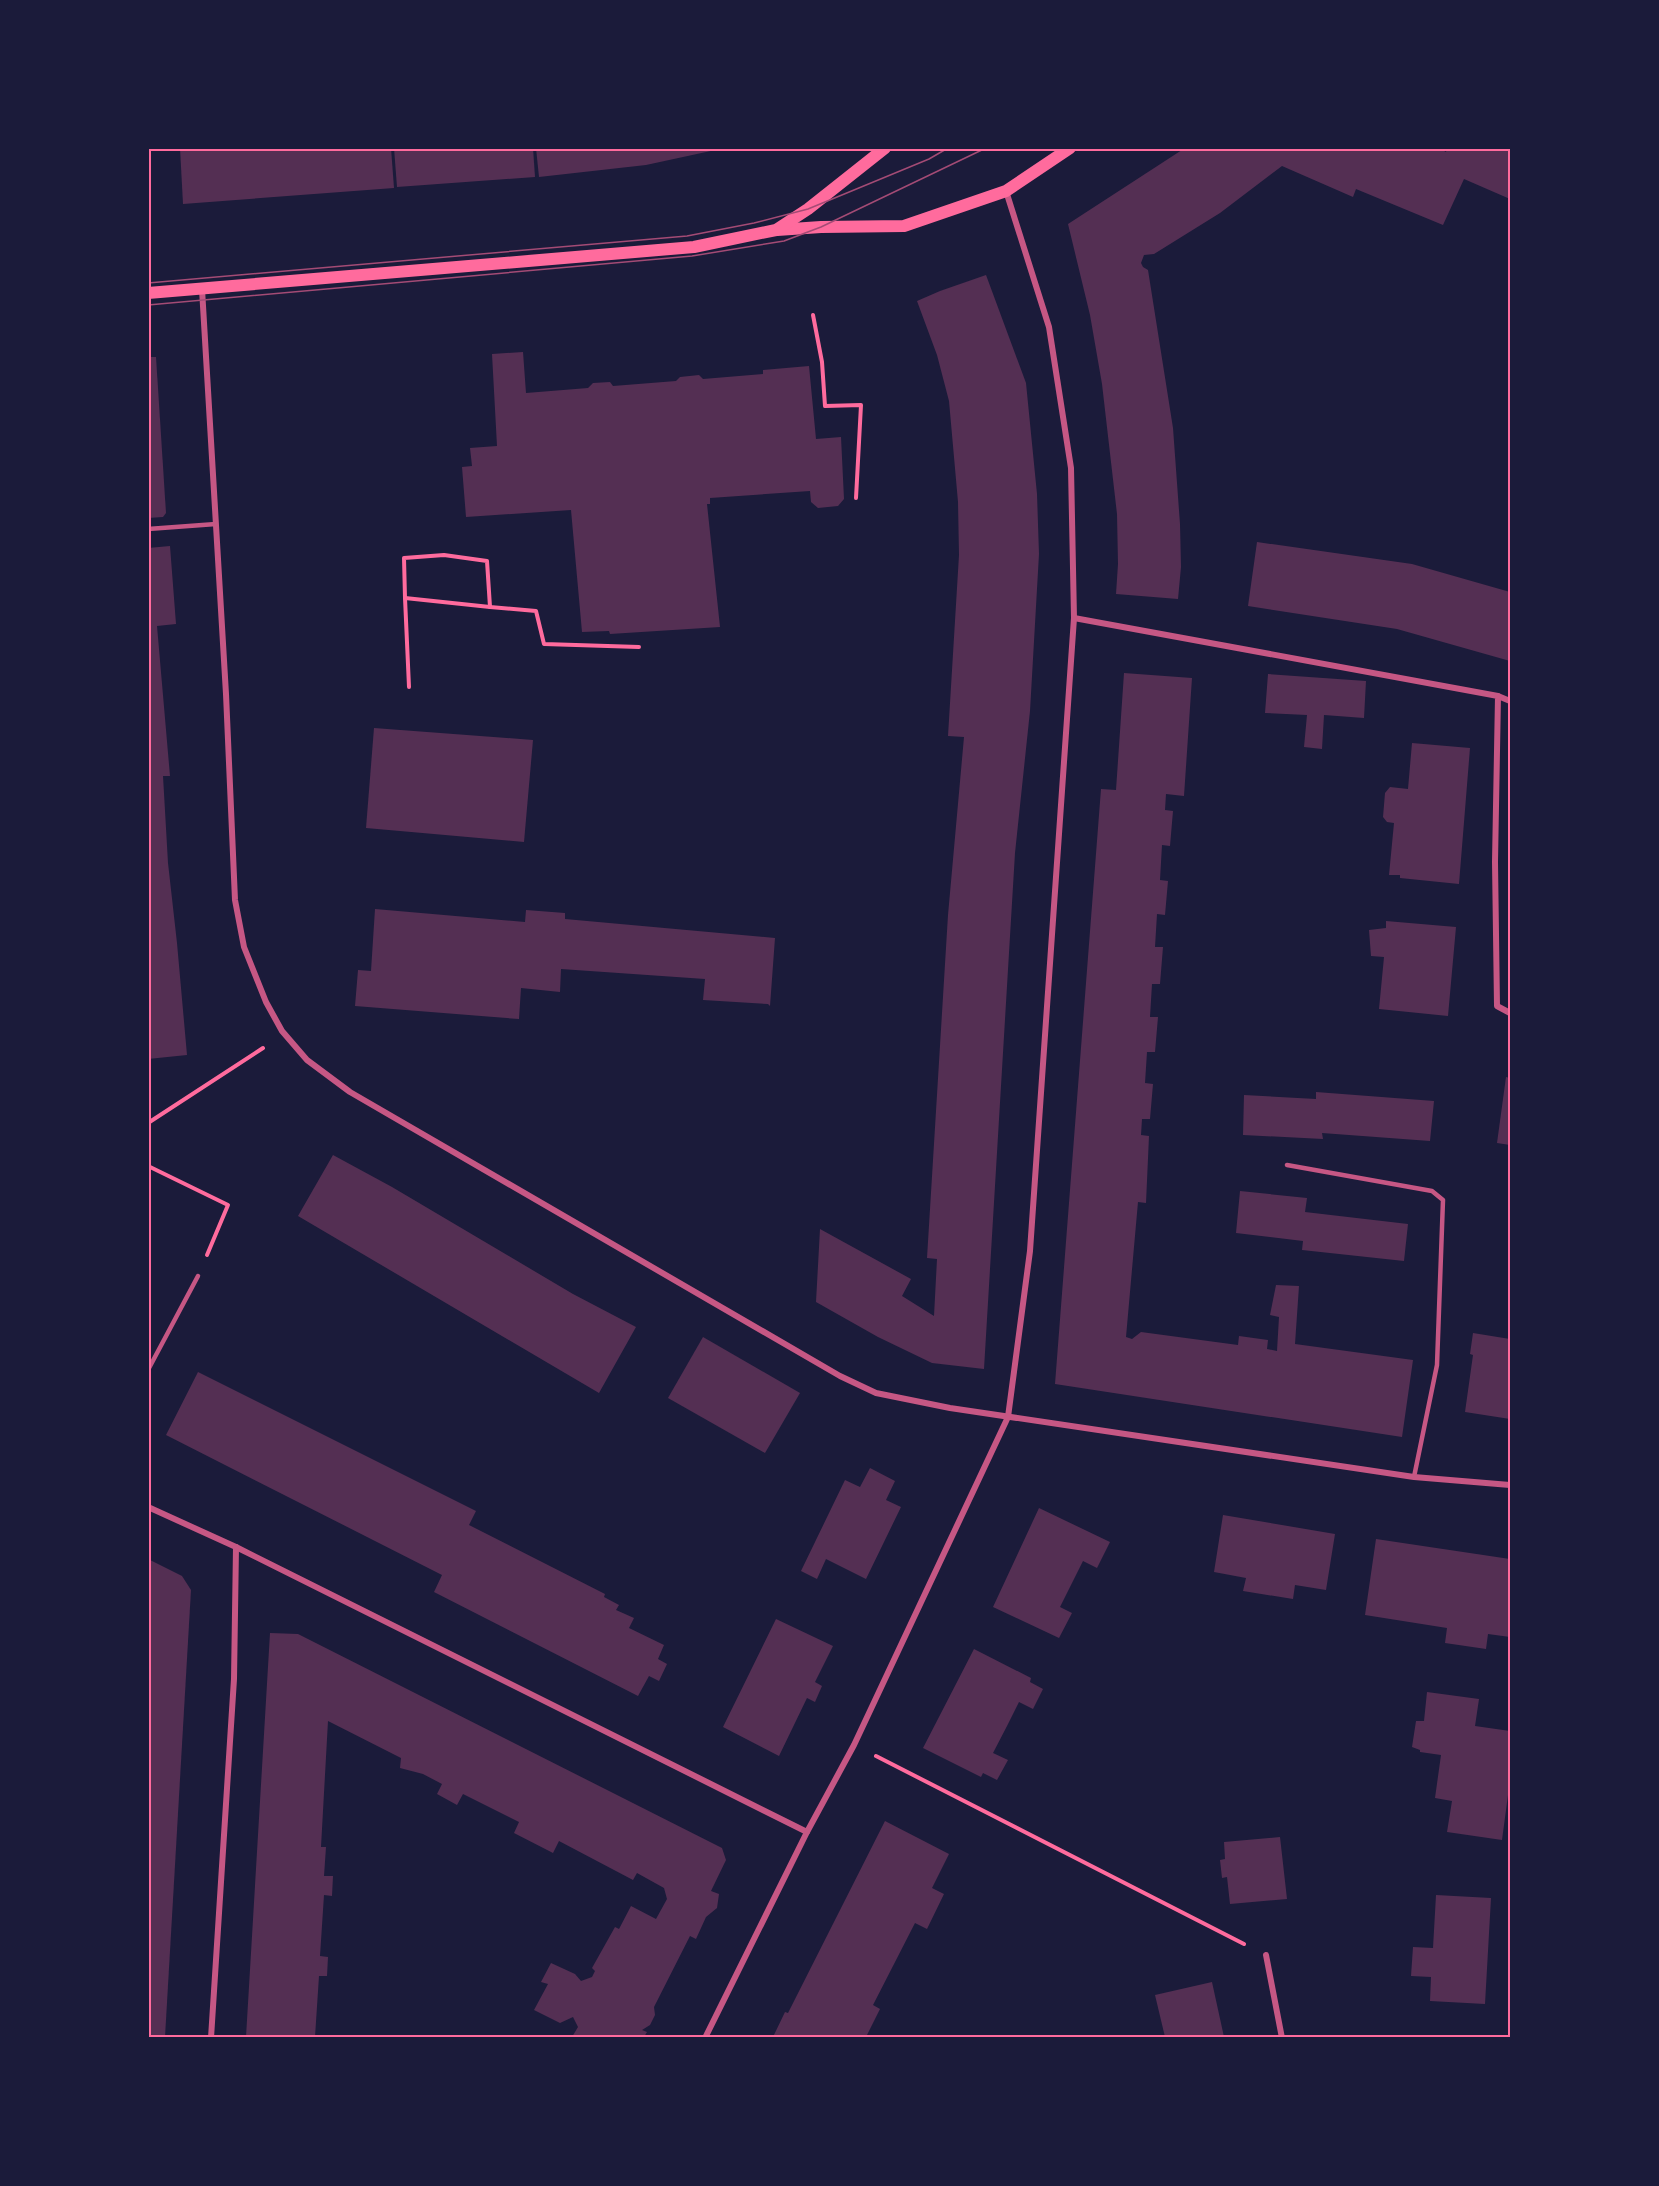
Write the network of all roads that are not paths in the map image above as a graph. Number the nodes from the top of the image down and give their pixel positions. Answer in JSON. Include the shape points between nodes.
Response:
{"nodes":[{"id":1,"x":885,"y":148,"type":"edge"},
{"id":2,"x":1070,"y":148,"type":"edge"},
{"id":3,"x":1006,"y":190,"type":"junction"},
{"id":4,"x":776,"y":230,"type":"junction"},
{"id":5,"x":202,"y":289,"type":"junction"},
{"id":6,"x":148,"y":293,"type":"edge"},
{"id":7,"x":216,"y":524,"type":"junction"},
{"id":8,"x":148,"y":529,"type":"edge"},
{"id":9,"x":1074,"y":618,"type":"junction"},
{"id":10,"x":1498,"y":696,"type":"junction"},
{"id":11,"x":1510,"y":701,"type":"edge"},
{"id":12,"x":1510,"y":1013,"type":"edge"},
{"id":13,"x":1287,"y":1165,"type":"dead end"},
{"id":14,"x":198,"y":1276,"type":"road end"},
{"id":15,"x":148,"y":1370,"type":"edge"},
{"id":16,"x":1008,"y":1417,"type":"junction"},
{"id":17,"x":1414,"y":1477,"type":"junction"},
{"id":18,"x":1510,"y":1485,"type":"edge"},
{"id":19,"x":148,"y":1507,"type":"edge"},
{"id":20,"x":236,"y":1547,"type":"junction"},
{"id":21,"x":807,"y":1832,"type":"junction"},
{"id":22,"x":1266,"y":1955,"type":"road end"},
{"id":23,"x":211,"y":2037,"type":"edge"},
{"id":24,"x":705,"y":2037,"type":"edge"},
{"id":25,"x":1282,"y":2037,"type":"edge"}],
"edges":[{"from":1,"to":4,"type":"main road"},
{"from":2,"to":3,"type":"main road"},
{"from":3,"to":4,"type":"main road","via":[[904,226]]},
{"from":3,"to":9,"type":"street","via":[[1049,327],[1071,468]]},
{"from":4,"to":5,"type":"main road","via":[[694,248]]},
{"from":5,"to":6,"type":"main road"},
{"from":5,"to":7,"type":"street"},
{"from":7,"to":8,"type":"lane"},
{"from":7,"to":16,"type":"street","via":[[236,900],[244,947],[266,1002],[282,1031],[307,1060],[350,1092],[840,1376],[876,1393]]},
{"from":9,"to":10,"type":"street"},
{"from":9,"to":16,"type":"street","via":[[1030,1251]]},
{"from":10,"to":11,"type":"street"},
{"from":10,"to":12,"type":"street","via":[[1497,1006]]},
{"from":13,"to":17,"type":"lane","via":[[1432,1191],[1443,1200],[1437,1365]]},
{"from":14,"to":15,"type":"lane"},
{"from":16,"to":17,"type":"street"},
{"from":16,"to":21,"type":"street","via":[[855,1745]]},
{"from":17,"to":18,"type":"street"},
{"from":19,"to":20,"type":"street"},
{"from":20,"to":21,"type":"street"},
{"from":20,"to":23,"type":"street","via":[[234,1679]]},
{"from":21,"to":24,"type":"street"},
{"from":22,"to":25,"type":"street"}]}
